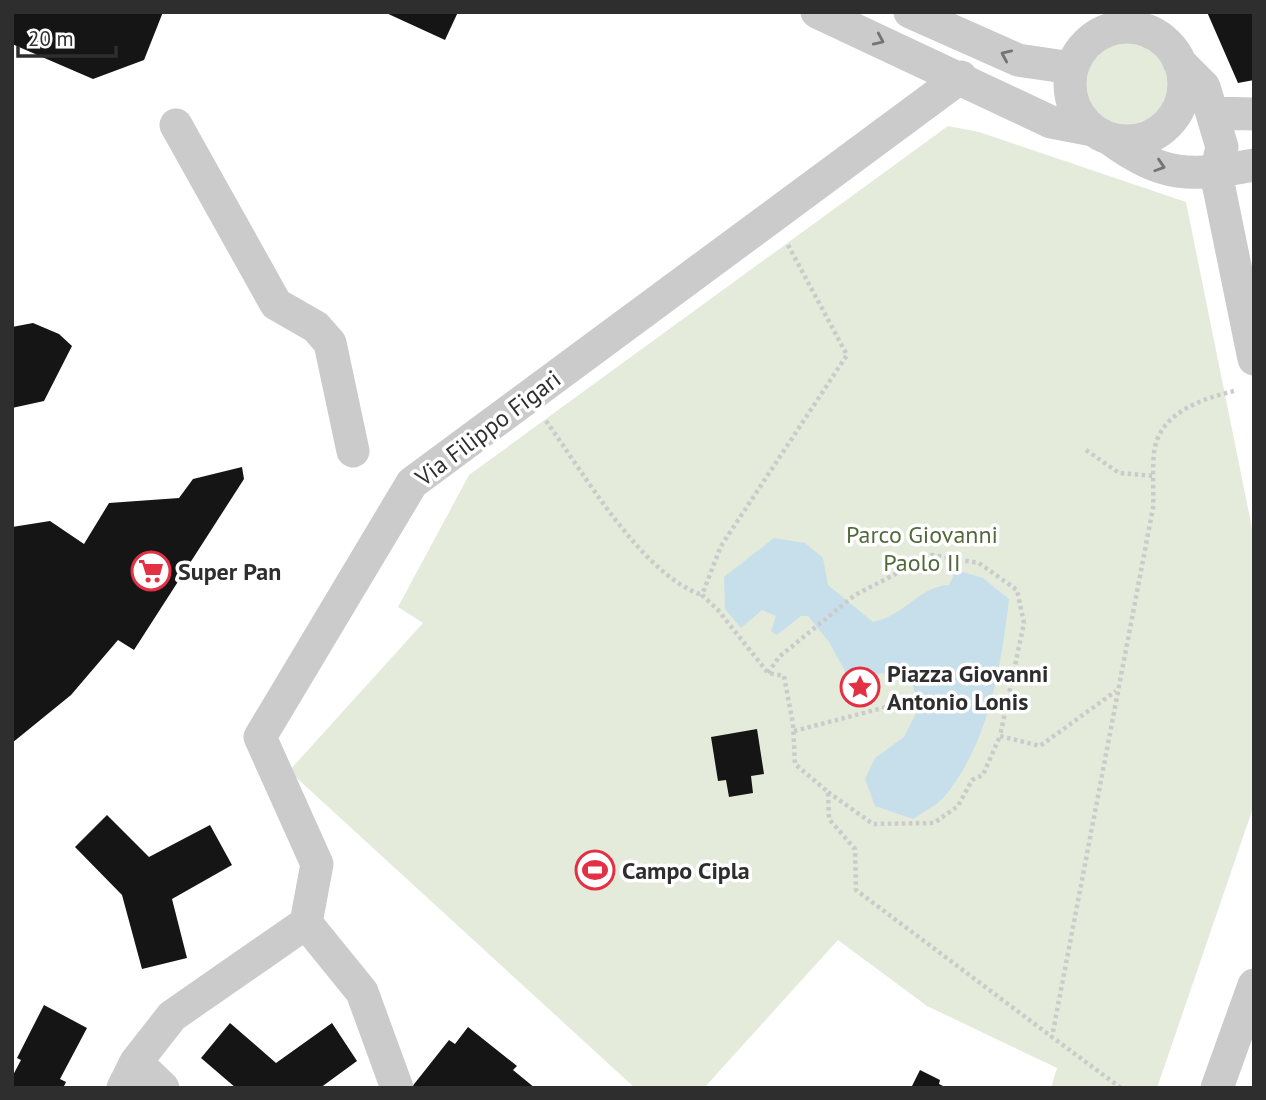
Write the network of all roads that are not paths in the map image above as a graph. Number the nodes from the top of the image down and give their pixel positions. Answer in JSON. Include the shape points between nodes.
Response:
{"nodes":[{"id":1,"x":817,"y":12,"type":"edge"},
{"id":2,"x":909,"y":12,"type":"edge"},
{"id":3,"x":1152,"y":22,"type":"edge"},
{"id":4,"x":1179,"y":62,"type":"junction"},
{"id":5,"x":1072,"y":68,"type":"junction"},
{"id":6,"x":961,"y":77,"type":"junction"},
{"id":7,"x":1213,"y":113,"type":"junction"},
{"id":8,"x":1254,"y":114,"type":"edge"},
{"id":9,"x":176,"y":125,"type":"dead end"},
{"id":10,"x":1101,"y":134,"type":"junction"},
{"id":11,"x":1254,"y":165,"type":"edge"},
{"id":12,"x":1216,"y":173,"type":"junction"},
{"id":13,"x":1254,"y":359,"type":"edge"},
{"id":14,"x":353,"y":451,"type":"dead end"},
{"id":15,"x":306,"y":923,"type":"junction"},
{"id":16,"x":1254,"y":985,"type":"edge"},
{"id":17,"x":1233,"y":1067,"type":"edge"},
{"id":18,"x":130,"y":1075,"type":"edge"},
{"id":19,"x":163,"y":1088,"type":"edge"},
{"id":20,"x":397,"y":1088,"type":"edge"}],
"edges":[{"from":1,"to":6,"type":"street","one_way":true},
{"from":5,"to":2,"type":"street","one_way":true,"via":[[1018,60]]},
{"from":3,"to":4,"type":"street"},
{"from":3,"to":5,"type":"street","via":[[1102,32],[1087,43]]},
{"from":4,"to":7,"type":"street","via":[[1204,87]]},
{"from":4,"to":10,"type":"street","via":[[1182,96],[1172,118],[1139,140]]},
{"from":5,"to":10,"type":"street","via":[[1074,106]]},
{"from":6,"to":10,"type":"street","via":[[1051,122]]},
{"from":6,"to":15,"type":"street","name":"Via Filippo Figari","via":[[412,483],[260,737],[317,864]]},
{"from":7,"to":8,"type":"street"},
{"from":7,"to":12,"type":"street","via":[[1222,147]]},
{"from":9,"to":14,"type":"street","via":[[276,304],[316,327],[330,343]]},
{"from":10,"to":12,"type":"street","one_way":true,"via":[[1138,159],[1185,175]]},
{"from":11,"to":12,"type":"street"},
{"from":12,"to":13,"type":"street"},
{"from":15,"to":18,"type":"street","via":[[172,1016]]},
{"from":15,"to":20,"type":"street","via":[[362,992]]},
{"from":16,"to":17,"type":"street"},
{"from":18,"to":19,"type":"street"}]}
